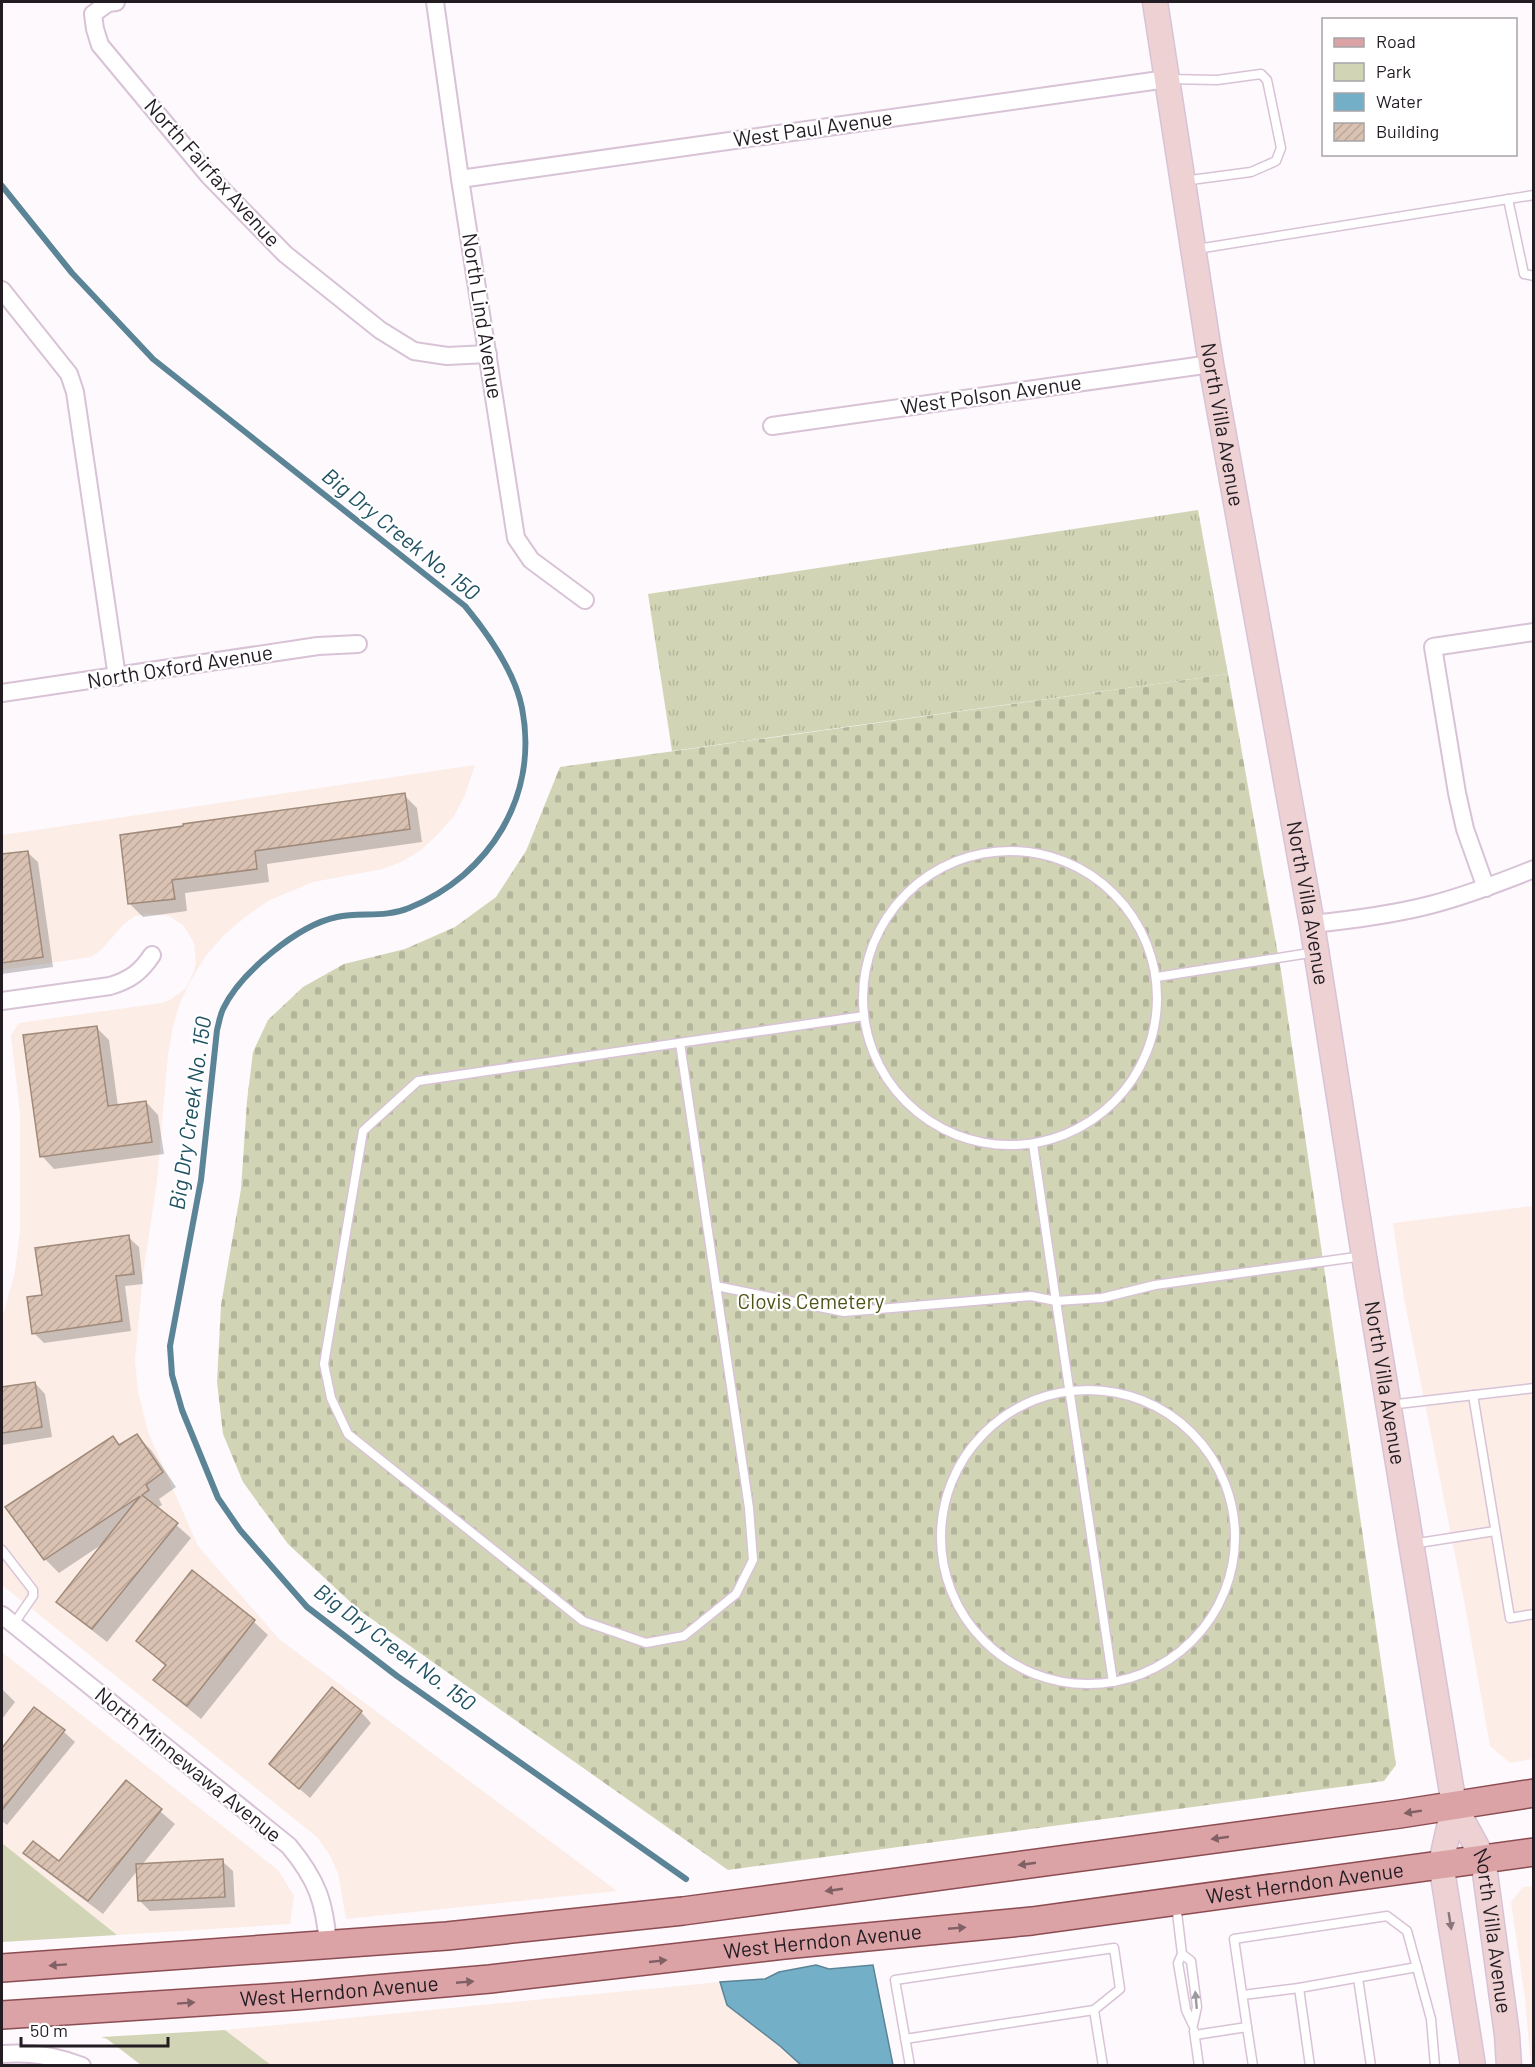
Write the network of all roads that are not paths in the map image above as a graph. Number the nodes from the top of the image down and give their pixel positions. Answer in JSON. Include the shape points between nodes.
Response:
{"nodes":[{"id":1,"x":116,"y":2,"type":"edge"},
{"id":2,"x":435,"y":2,"type":"edge"},
{"id":3,"x":1155,"y":2,"type":"edge"},
{"id":4,"x":1167,"y":79,"type":"junction"},
{"id":5,"x":460,"y":179,"type":"junction"},
{"id":6,"x":1183,"y":181,"type":"junction"},
{"id":7,"x":1533,"y":195,"type":"edge"},
{"id":8,"x":1508,"y":199,"type":"junction"},
{"id":9,"x":1193,"y":249,"type":"junction"},
{"id":10,"x":1533,"y":276,"type":"edge"},
{"id":11,"x":2,"y":290,"type":"edge"},
{"id":12,"x":488,"y":354,"type":"junction"},
{"id":13,"x":1211,"y":364,"type":"junction"},
{"id":14,"x":772,"y":426,"type":"dead end"},
{"id":15,"x":585,"y":600,"type":"dead end"},
{"id":16,"x":1533,"y":632,"type":"edge"},
{"id":17,"x":358,"y":644,"type":"dead end"},
{"id":18,"x":117,"y":677,"type":"junction"},
{"id":19,"x":2,"y":693,"type":"edge"},
{"id":20,"x":1533,"y":869,"type":"edge"},
{"id":21,"x":1486,"y":888,"type":"junction"},
{"id":22,"x":1312,"y":924,"type":"junction"},
{"id":23,"x":1316,"y":952,"type":"junction"},
{"id":24,"x":152,"y":955,"type":"dead end"},
{"id":25,"x":1156,"y":977,"type":"junction"},
{"id":26,"x":2,"y":1001,"type":"edge"},
{"id":27,"x":864,"y":1016,"type":"junction"},
{"id":28,"x":680,"y":1043,"type":"junction"},
{"id":29,"x":1033,"y":1144,"type":"junction"},
{"id":30,"x":1364,"y":1256,"type":"junction"},
{"id":31,"x":716,"y":1286,"type":"junction"},
{"id":32,"x":1056,"y":1301,"type":"junction"},
{"id":33,"x":1533,"y":1388,"type":"edge"},
{"id":34,"x":1070,"y":1390,"type":"junction"},
{"id":35,"x":1473,"y":1395,"type":"junction"},
{"id":36,"x":1389,"y":1405,"type":"junction"},
{"id":37,"x":1495,"y":1531,"type":"junction"},
{"id":38,"x":1411,"y":1544,"type":"junction"},
{"id":39,"x":2,"y":1550,"type":"edge"},
{"id":40,"x":1533,"y":1614,"type":"edge"},
{"id":41,"x":8,"y":1620,"type":"edge"},
{"id":42,"x":1113,"y":1682,"type":"junction"},
{"id":43,"x":1533,"y":1793,"type":"edge"},
{"id":44,"x":1454,"y":1805,"type":"junction"},
{"id":45,"x":1533,"y":1851,"type":"edge"},
{"id":46,"x":1483,"y":1858,"type":"junction"},
{"id":47,"x":1441,"y":1863,"type":"junction"},
{"id":48,"x":1175,"y":1902,"type":"junction"},
{"id":49,"x":328,"y":1946,"type":"junction"},
{"id":50,"x":1417,"y":1967,"type":"junction"},
{"id":51,"x":2,"y":1968,"type":"edge"},
{"id":52,"x":1358,"y":1978,"type":"junction"},
{"id":53,"x":1299,"y":1988,"type":"junction"},
{"id":54,"x":1243,"y":1995,"type":"junction"},
{"id":55,"x":1094,"y":2010,"type":"junction"},
{"id":56,"x":2,"y":2015,"type":"edge"},
{"id":57,"x":1247,"y":2027,"type":"junction"},
{"id":58,"x":1195,"y":2035,"type":"junction"},
{"id":59,"x":905,"y":2039,"type":"junction"},
{"id":60,"x":2,"y":2054,"type":"edge"},
{"id":61,"x":82,"y":2066,"type":"edge"},
{"id":62,"x":910,"y":2066,"type":"edge"},
{"id":63,"x":1103,"y":2066,"type":"edge"},
{"id":64,"x":1199,"y":2066,"type":"edge"},
{"id":65,"x":1253,"y":2066,"type":"edge"},
{"id":66,"x":1310,"y":2066,"type":"edge"},
{"id":67,"x":1371,"y":2066,"type":"edge"},
{"id":68,"x":1435,"y":2066,"type":"edge"},
{"id":69,"x":1473,"y":2066,"type":"edge"},
{"id":70,"x":1509,"y":2066,"type":"edge"}],
"edges":[{"from":1,"to":12,"type":"street","name":"North Fairfax Avenue","via":[[93,14],[100,45],[209,176],[285,254],[380,330],[414,351],[447,356]]},
{"from":2,"to":5,"type":"street","name":"North Lind Avenue"},
{"from":3,"to":4,"type":"main road","name":"North Villa Avenue"},
{"from":4,"to":5,"type":"street","name":"West Paul Avenue"},
{"from":4,"to":6,"type":"main road","name":"North Villa Avenue"},
{"from":4,"to":6,"type":"lane","via":[[1217,80],[1261,74],[1267,80],[1281,148],[1276,161],[1251,172]]},
{"from":5,"to":12,"type":"street","name":"North Lind Avenue"},
{"from":6,"to":9,"type":"main road","name":"North Villa Avenue"},
{"from":7,"to":8,"type":"lane"},
{"from":8,"to":9,"type":"lane"},
{"from":8,"to":10,"type":"lane","via":[[1524,274]]},
{"from":9,"to":13,"type":"main road","name":"North Villa Avenue"},
{"from":11,"to":18,"type":"street","via":[[69,374],[75,392]]},
{"from":12,"to":15,"type":"street","name":"North Lind Avenue","via":[[516,538],[531,560]]},
{"from":13,"to":14,"type":"street","name":"West Polson Avenue"},
{"from":13,"to":22,"type":"main road","name":"North Villa Avenue"},
{"from":16,"to":21,"type":"street","via":[[1433,646],[1457,793]]},
{"from":17,"to":18,"type":"street","name":"North Oxford Avenue","via":[[318,646]]},
{"from":18,"to":19,"type":"street","name":"North Oxford Avenue"},
{"from":20,"to":21,"type":"street"},
{"from":21,"to":22,"type":"street","via":[[1397,912]]},
{"from":22,"to":23,"type":"main road","name":"North Villa Avenue"},
{"from":23,"to":25,"type":"lane"},
{"from":23,"to":30,"type":"main road","name":"North Villa Avenue"},
{"from":24,"to":26,"type":"street","via":[[125,982]]},
{"from":25,"to":27,"type":"lane","via":[[1143,931],[1120,898],[1090,872],[1054,856],[1014,850],[970,855],[929,874],[896,904],[873,942],[862,985]]},
{"from":25,"to":29,"type":"lane","via":[[1159,1008],[1150,1047],[1132,1082],[1105,1112],[1072,1133]]},
{"from":27,"to":28,"type":"lane"},
{"from":27,"to":29,"type":"lane","via":[[865,1030],[881,1071],[909,1106],[956,1135],[988,1144]]},
{"from":28,"to":31,"type":"lane"},
{"from":28,"to":31,"type":"lane","via":[[418,1081],[363,1131],[324,1364],[331,1398],[348,1434],[583,1621],[646,1643],[684,1636],[735,1594],[753,1560],[750,1508]]},
{"from":29,"to":32,"type":"lane"},
{"from":30,"to":32,"type":"lane","via":[[1155,1285],[1102,1298]]},
{"from":30,"to":36,"type":"main road","name":"North Villa Avenue"},
{"from":31,"to":32,"type":"lane","via":[[844,1312],[1031,1296]]},
{"from":32,"to":34,"type":"lane"},
{"from":33,"to":35,"type":"lane"},
{"from":34,"to":42,"type":"lane"},
{"from":34,"to":42,"type":"lane","via":[[1111,1390],[1151,1403],[1186,1425],[1213,1457],[1230,1494],[1236,1535],[1231,1576],[1214,1614],[1188,1646],[1153,1670]]},
{"from":34,"to":42,"type":"lane","via":[[1028,1401],[992,1424],[963,1456],[945,1495],[939,1537],[945,1580],[964,1618],[992,1650],[1029,1672],[1071,1684]]},
{"from":35,"to":36,"type":"lane"},
{"from":35,"to":37,"type":"lane"},
{"from":36,"to":38,"type":"main road","name":"North Villa Avenue"},
{"from":37,"to":38,"type":"lane"},
{"from":37,"to":40,"type":"lane","via":[[1510,1618]]},
{"from":38,"to":44,"type":"main road","name":"North Villa Avenue"},
{"from":39,"to":41,"type":"lane","via":[[33,1590],[33,1596]]},
{"from":41,"to":49,"type":"street","name":"North Minnewawa Avenue","via":[[289,1846],[318,1890],[326,1917]]},
{"from":43,"to":44,"type":"main road"},
{"from":44,"to":46,"type":"main road","name":"North Villa Avenue"},
{"from":44,"to":47,"type":"main road","name":"North Villa Avenue"},
{"from":44,"to":49,"type":"main road","one_way":true,"via":[[683,1911]]},
{"from":45,"to":46,"type":"main road","name":"West Herndon Avenue"},
{"from":46,"to":47,"type":"main road","name":"West Herndon Avenue"},
{"from":46,"to":70,"type":"main road","name":"North Villa Avenue"},
{"from":47,"to":48,"type":"main road","name":"West Herndon Avenue"},
{"from":47,"to":69,"type":"main road","name":"North Villa Avenue","one_way":true},
{"from":56,"to":48,"type":"main road","name":"West Herndon Avenue","one_way":true,"via":[[490,1979]]},
{"from":48,"to":58,"type":"lane","via":[[1182,1954],[1178,1963],[1186,2010]]},
{"from":49,"to":51,"type":"main road","one_way":true},
{"from":50,"to":52,"type":"lane"},
{"from":50,"to":54,"type":"lane","via":[[1407,1931],[1387,1916],[1234,1939]]},
{"from":50,"to":68,"type":"lane","via":[[1431,2019]]},
{"from":52,"to":53,"type":"lane"},
{"from":52,"to":67,"type":"lane"},
{"from":53,"to":54,"type":"lane"},
{"from":53,"to":66,"type":"lane"},
{"from":54,"to":57,"type":"lane"},
{"from":55,"to":59,"type":"lane"},
{"from":55,"to":59,"type":"lane","via":[[1120,1989],[1114,1947],[895,1980]]},
{"from":55,"to":63,"type":"lane"},
{"from":57,"to":58,"type":"lane"},
{"from":57,"to":65,"type":"lane"},
{"from":58,"to":64,"type":"lane"},
{"from":59,"to":62,"type":"lane"},
{"from":60,"to":61,"type":"street","via":[[35,2055]]}]}
